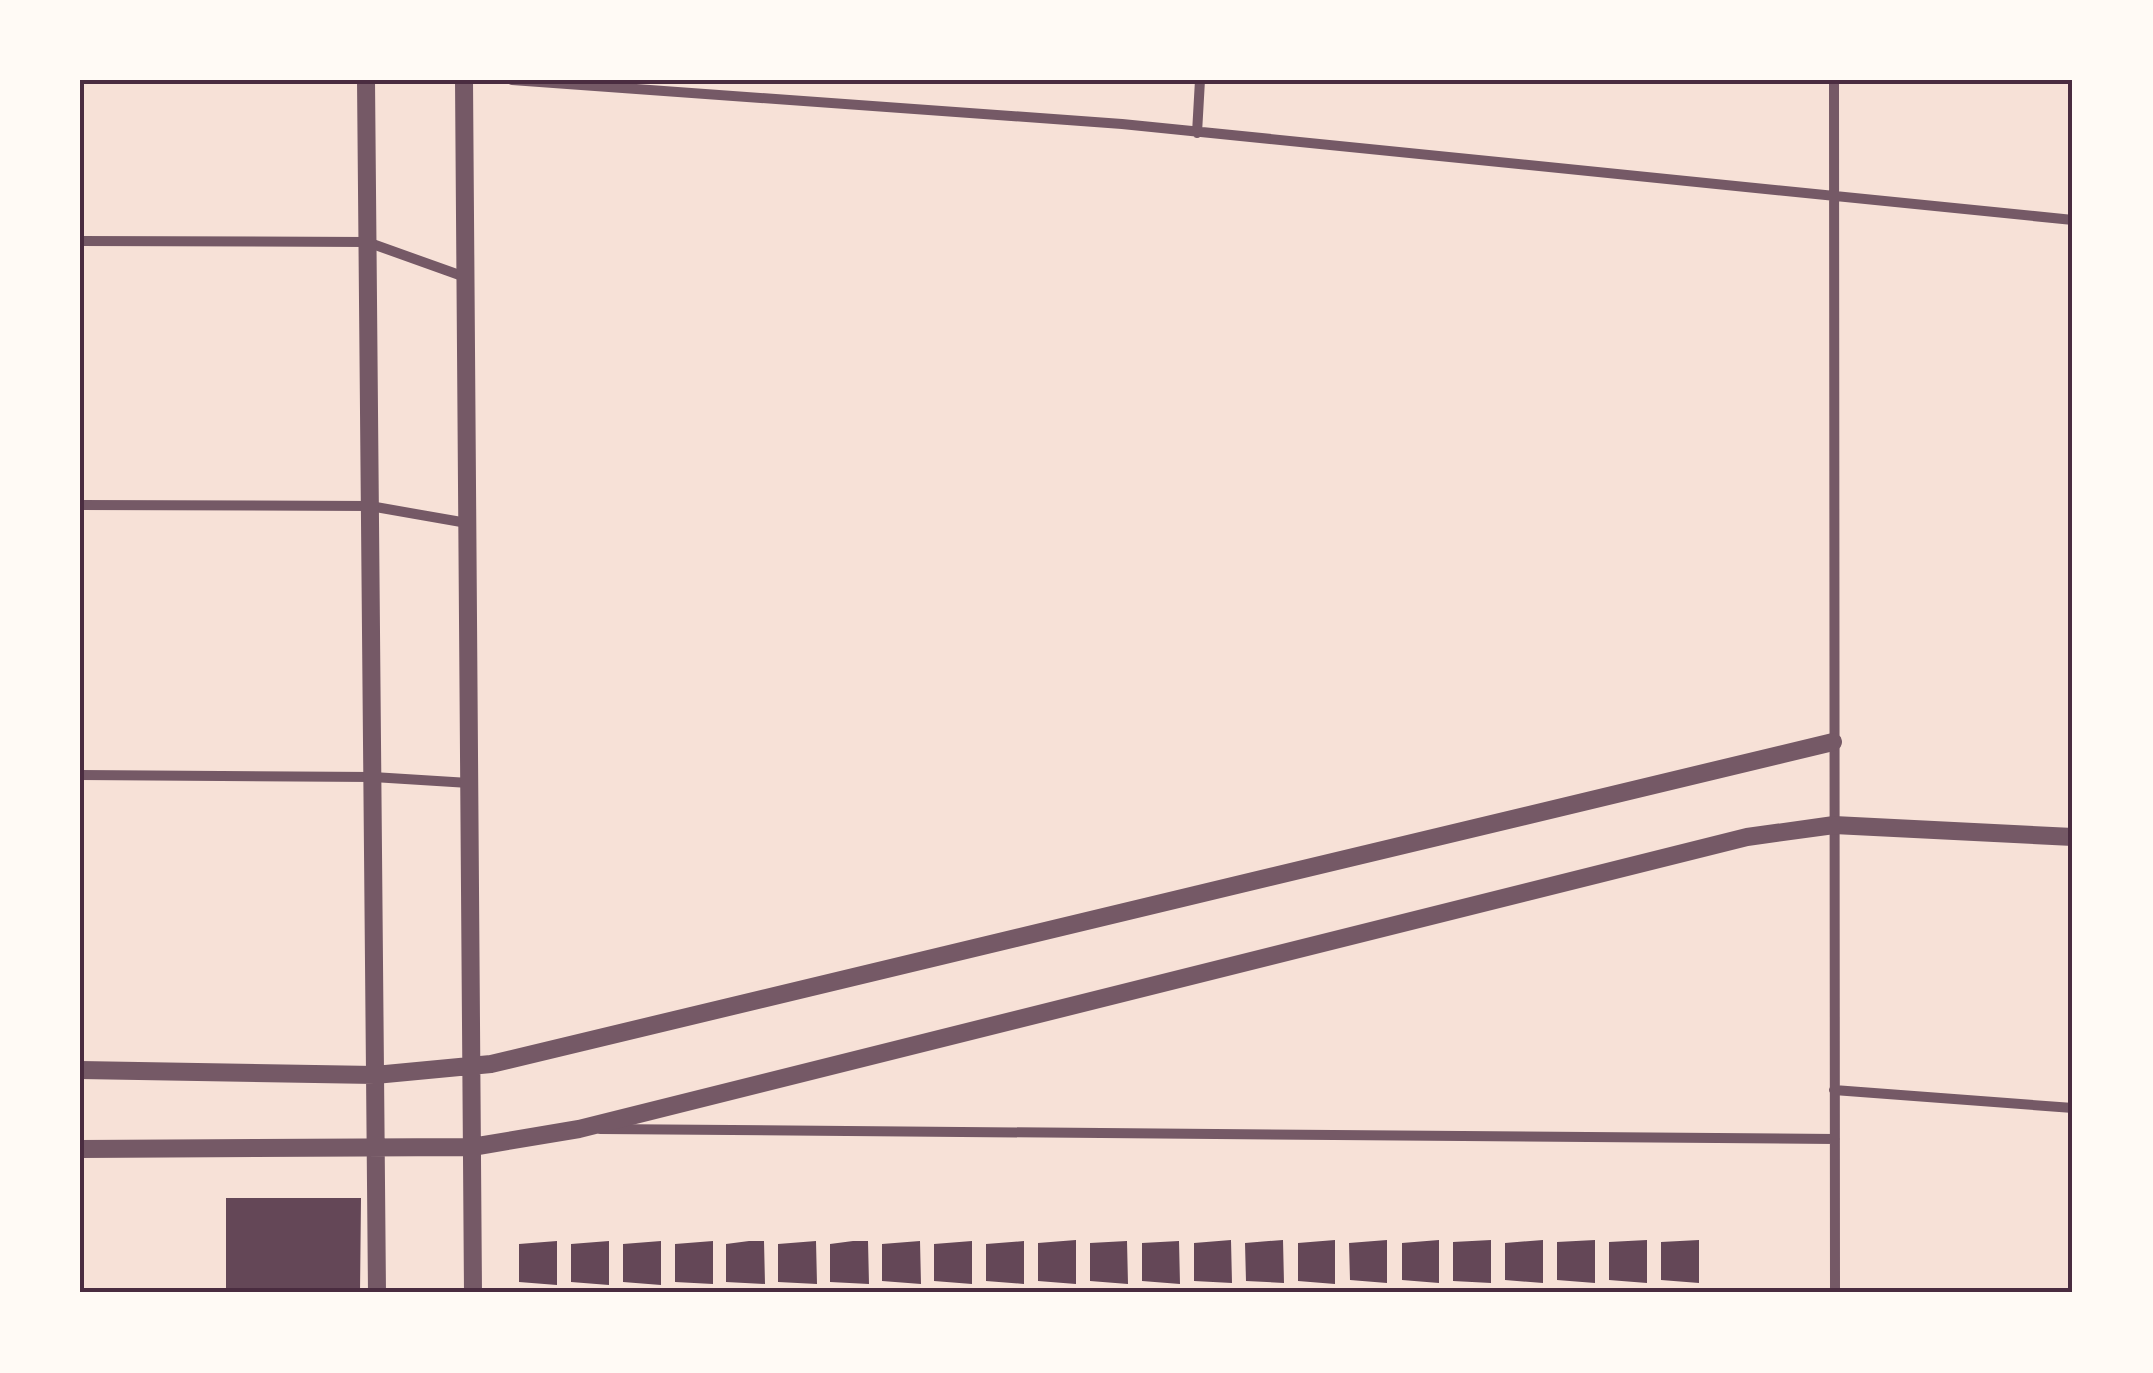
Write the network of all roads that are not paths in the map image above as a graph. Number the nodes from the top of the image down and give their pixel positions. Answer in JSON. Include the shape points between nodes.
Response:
{"nodes":[{"id":1,"x":366,"y":80,"type":"edge"},
{"id":2,"x":464,"y":80,"type":"edge"},
{"id":3,"x":512,"y":80,"type":"edge"},
{"id":4,"x":1200,"y":80,"type":"edge"},
{"id":5,"x":1834,"y":80,"type":"edge"},
{"id":6,"x":1197,"y":132,"type":"junction"},
{"id":7,"x":1832,"y":196,"type":"junction"},
{"id":8,"x":2073,"y":220,"type":"edge"},
{"id":9,"x":80,"y":240,"type":"edge"},
{"id":10,"x":367,"y":242,"type":"junction"},
{"id":11,"x":465,"y":277,"type":"junction"},
{"id":12,"x":80,"y":504,"type":"edge"},
{"id":13,"x":370,"y":506,"type":"junction"},
{"id":14,"x":467,"y":523,"type":"junction"},
{"id":15,"x":1834,"y":742,"type":"junction"},
{"id":16,"x":80,"y":775,"type":"edge"},
{"id":17,"x":372,"y":777,"type":"junction"},
{"id":18,"x":469,"y":783,"type":"junction"},
{"id":19,"x":1834,"y":825,"type":"junction"},
{"id":20,"x":2073,"y":837,"type":"edge"},
{"id":21,"x":471,"y":1067,"type":"junction"},
{"id":22,"x":80,"y":1070,"type":"edge"},
{"id":23,"x":375,"y":1076,"type":"junction"},
{"id":24,"x":1834,"y":1090,"type":"junction"},
{"id":25,"x":2073,"y":1108,"type":"edge"},
{"id":26,"x":579,"y":1129,"type":"junction"},
{"id":27,"x":1834,"y":1139,"type":"junction"},
{"id":28,"x":472,"y":1147,"type":"junction"},
{"id":29,"x":80,"y":1149,"type":"edge"},
{"id":30,"x":376,"y":1149,"type":"junction"},
{"id":31,"x":378,"y":1293,"type":"edge"},
{"id":32,"x":473,"y":1293,"type":"edge"},
{"id":33,"x":1835,"y":1293,"type":"edge"}],
"edges":[{"from":1,"to":10,"type":"street"},
{"from":2,"to":11,"type":"street"},
{"from":3,"to":6,"type":"street"},
{"from":4,"to":6,"type":"street"},
{"from":5,"to":7,"type":"street"},
{"from":6,"to":7,"type":"street"},
{"from":7,"to":8,"type":"street"},
{"from":7,"to":15,"type":"street"},
{"from":9,"to":10,"type":"street"},
{"from":10,"to":11,"type":"street"},
{"from":10,"to":13,"type":"street"},
{"from":11,"to":14,"type":"street"},
{"from":12,"to":13,"type":"street"},
{"from":13,"to":14,"type":"street"},
{"from":13,"to":17,"type":"street"},
{"from":14,"to":18,"type":"street"},
{"from":15,"to":19,"type":"street"},
{"from":15,"to":21,"type":"street"},
{"from":16,"to":17,"type":"street"},
{"from":17,"to":18,"type":"street"},
{"from":17,"to":23,"type":"street"},
{"from":18,"to":21,"type":"street"},
{"from":19,"to":20,"type":"street"},
{"from":19,"to":24,"type":"street"},
{"from":19,"to":26,"type":"street","via":[[1746,837]]},
{"from":21,"to":23,"type":"street"},
{"from":21,"to":28,"type":"street"},
{"from":22,"to":23,"type":"street"},
{"from":23,"to":30,"type":"street"},
{"from":24,"to":25,"type":"street"},
{"from":24,"to":27,"type":"street"},
{"from":26,"to":27,"type":"street"},
{"from":26,"to":28,"type":"street"},
{"from":27,"to":33,"type":"street"},
{"from":28,"to":30,"type":"street"},
{"from":28,"to":32,"type":"street"},
{"from":29,"to":30,"type":"street"},
{"from":30,"to":31,"type":"street"}]}
